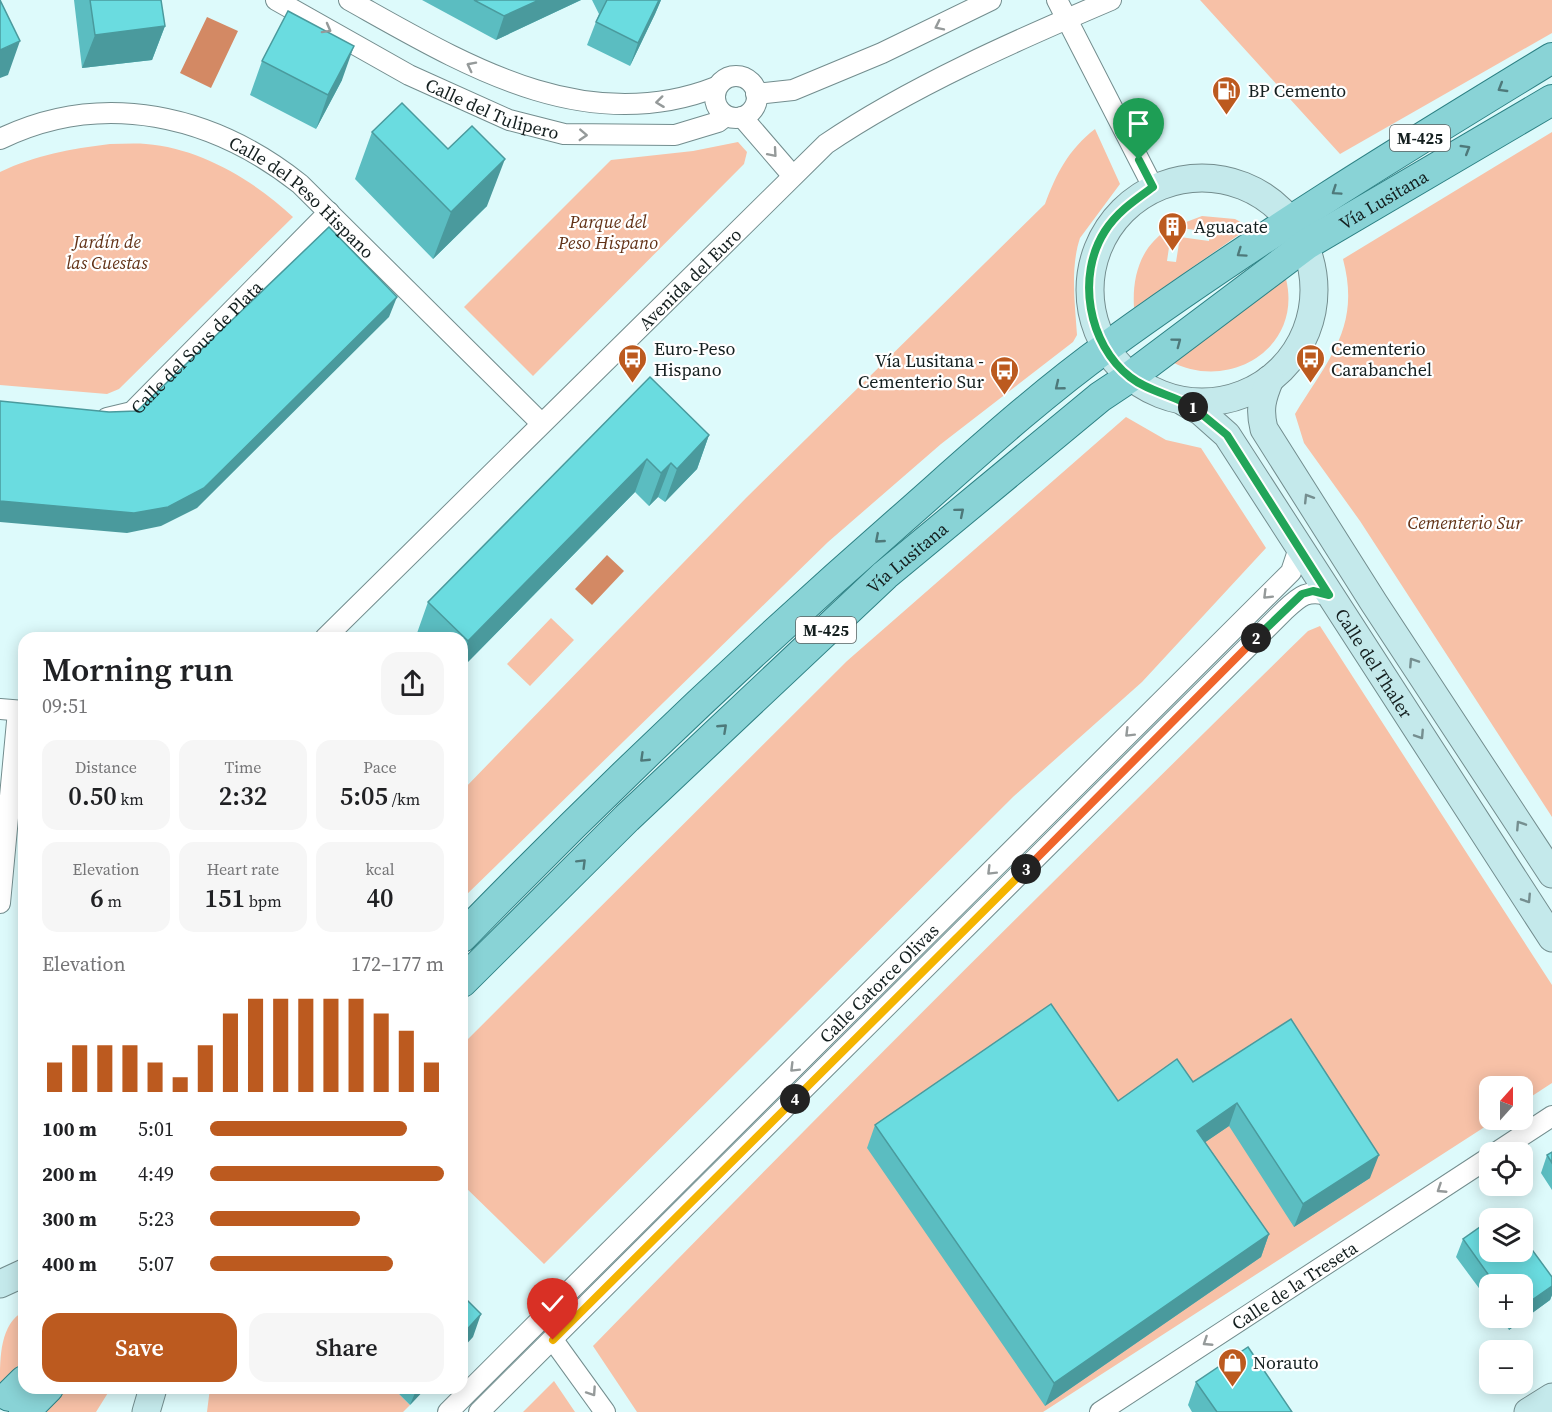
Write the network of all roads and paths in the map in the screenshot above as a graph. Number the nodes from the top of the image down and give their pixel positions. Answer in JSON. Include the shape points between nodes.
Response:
{"nodes":[{"id":1,"x":276,"y":0,"type":"edge"},
{"id":2,"x":349,"y":0,"type":"edge"},
{"id":3,"x":991,"y":0,"type":"edge"},
{"id":4,"x":1057,"y":0,"type":"edge"},
{"id":5,"x":1111,"y":0,"type":"edge"},
{"id":6,"x":1067,"y":19,"type":"junction"},
{"id":7,"x":1552,"y":58,"type":"edge"},
{"id":8,"x":716,"y":87,"type":"junction"},
{"id":9,"x":756,"y":94,"type":"junction"},
{"id":10,"x":1552,"y":100,"type":"edge"},
{"id":11,"x":734,"y":117,"type":"junction"},
{"id":12,"x":0,"y":139,"type":"edge"},
{"id":13,"x":792,"y":175,"type":"junction"},
{"id":14,"x":1153,"y":187,"type":"junction"},
{"id":15,"x":329,"y":212,"type":"junction"},
{"id":16,"x":1289,"y":220,"type":"junction"},
{"id":17,"x":1307,"y":244,"type":"junction"},
{"id":18,"x":1104,"y":348,"type":"junction"},
{"id":19,"x":1130,"y":377,"type":"junction"},
{"id":20,"x":1270,"y":379,"type":"junction"},
{"id":21,"x":1181,"y":400,"type":"junction"},
{"id":22,"x":89,"y":417,"type":"edge"},
{"id":23,"x":541,"y":423,"type":"junction"},
{"id":24,"x":1299,"y":548,"type":"junction"},
{"id":25,"x":1329,"y":595,"type":"junction"},
{"id":26,"x":332,"y":632,"type":"edge"},
{"id":27,"x":14,"y":710,"type":"edge"},
{"id":28,"x":550,"y":846,"type":"junction"},
{"id":29,"x":1552,"y":874,"type":"edge"},
{"id":30,"x":0,"y":903,"type":"edge"},
{"id":31,"x":541,"y":905,"type":"junction"},
{"id":32,"x":468,"y":909,"type":"edge"},
{"id":33,"x":468,"y":931,"type":"edge"},
{"id":34,"x":1552,"y":938,"type":"edge"},
{"id":35,"x":468,"y":976,"type":"edge"},
{"id":36,"x":468,"y":999,"type":"edge"},
{"id":37,"x":1552,"y":1116,"type":"edge"},
{"id":38,"x":1512,"y":1142,"type":"edge"},
{"id":39,"x":1479,"y":1164,"type":"edge"},
{"id":40,"x":553,"y":1340,"type":"junction"},
{"id":41,"x":468,"y":1392,"type":"edge"},
{"id":42,"x":466,"y":1394,"type":"edge"},
{"id":43,"x":1552,"y":1397,"type":"edge"},
{"id":44,"x":448,"y":1412,"type":"edge"},
{"id":45,"x":479,"y":1412,"type":"edge"},
{"id":46,"x":605,"y":1412,"type":"edge"},
{"id":47,"x":1100,"y":1412,"type":"edge"},
{"id":48,"x":1528,"y":1412,"type":"edge"}],
"edges":[{"from":1,"to":11,"type":"street","name":"Calle del Tulipero","one_way":true,"via":[[409,75],[520,123],[564,134],[675,135]]},
{"from":8,"to":2,"type":"street","name":"Calle del Tulipero","one_way":true,"via":[[685,99],[647,104],[544,95],[477,70]]},
{"from":3,"to":9,"type":"street","one_way":true,"via":[[882,53],[793,90]]},
{"from":4,"to":6,"type":"street"},
{"from":5,"to":6,"type":"street","name":"Avenida del Euro"},
{"from":6,"to":13,"type":"street","name":"Avenida del Euro","via":[[864,118],[826,144]]},
{"from":6,"to":14,"type":"street"},
{"from":7,"to":16,"type":"main road","name":"Vía Lusitana","number":"M-425","one_way":true},
{"from":8,"to":9,"type":"street","via":[[737,76],[752,83]]},
{"from":8,"to":11,"type":"street","via":[[716,104]]},
{"from":9,"to":11,"type":"street","via":[[755,106]]},
{"from":17,"to":10,"type":"main road","name":"Vía Lusitana","number":"M-425","one_way":true},
{"from":11,"to":13,"type":"street","one_way":true},
{"from":12,"to":15,"type":"street","name":"Calle del Peso Hispano","via":[[21,129],[71,116],[114,114],[169,119],[206,129],[259,153],[300,183]]},
{"from":13,"to":23,"type":"street","name":"Avenida del Euro"},
{"from":14,"to":16,"type":"street","via":[[1191,177],[1230,181],[1263,197]]},
{"from":14,"to":18,"type":"street","via":[[1126,206],[1105,231],[1092,265],[1089,300]]},
{"from":15,"to":22,"type":"street","name":"Calle del Sous de Plata","via":[[132,412],[111,418]]},
{"from":15,"to":23,"type":"street","name":"Calle del Peso Hispano"},
{"from":16,"to":17,"type":"street"},
{"from":16,"to":18,"type":"main road","number":"M-425","one_way":true},
{"from":19,"to":17,"type":"main road","number":"M-425","one_way":true},
{"from":17,"to":20,"type":"street","via":[[1314,275],[1312,316],[1299,347]]},
{"from":18,"to":19,"type":"street"},
{"from":18,"to":28,"type":"main road","name":"Vía Lusitana","number":"M-425","one_way":true,"via":[[863,552]]},
{"from":19,"to":21,"type":"street"},
{"from":31,"to":19,"type":"main road","name":"Vía Lusitana","number":"M-425","one_way":true,"via":[[627,818],[885,575],[1100,397]]},
{"from":20,"to":21,"type":"street","via":[[1229,401],[1205,404]]},
{"from":29,"to":20,"type":"street","name":"Calle del Thaler","one_way":true,"via":[[1264,429],[1260,411]]},
{"from":21,"to":24,"type":"street","name":"Calle del Thaler","via":[[1227,435]]},
{"from":23,"to":26,"type":"street","name":"Avenida del Euro"},
{"from":24,"to":25,"type":"street","name":"Calle del Thaler"},
{"from":24,"to":41,"type":"street","name":"Calle Catorce Olivas","one_way":true,"via":[[1291,573]]},
{"from":25,"to":34,"type":"street","name":"Calle del Thaler","one_way":true},
{"from":25,"to":40,"type":"street","name":"Calle Catorce Olivas","via":[[1313,591],[1302,594],[1285,610]]},
{"from":27,"to":30,"type":"street"},
{"from":28,"to":32,"type":"main road","via":[[513,868]]},
{"from":28,"to":33,"type":"main road","number":"M-425"},
{"from":31,"to":35,"type":"main road","number":"M-425"},
{"from":31,"to":36,"type":"main road","via":[[530,927],[497,970]]},
{"from":37,"to":38,"type":"street"},
{"from":39,"to":47,"type":"street","name":"Calle de la Treseta","one_way":true},
{"from":40,"to":45,"type":"street","name":"Calle Catorce Olivas"},
{"from":40,"to":46,"type":"street","one_way":true},
{"from":42,"to":44,"type":"street","name":"Calle Catorce Olivas","one_way":true},
{"from":43,"to":48,"type":"street"}]}
